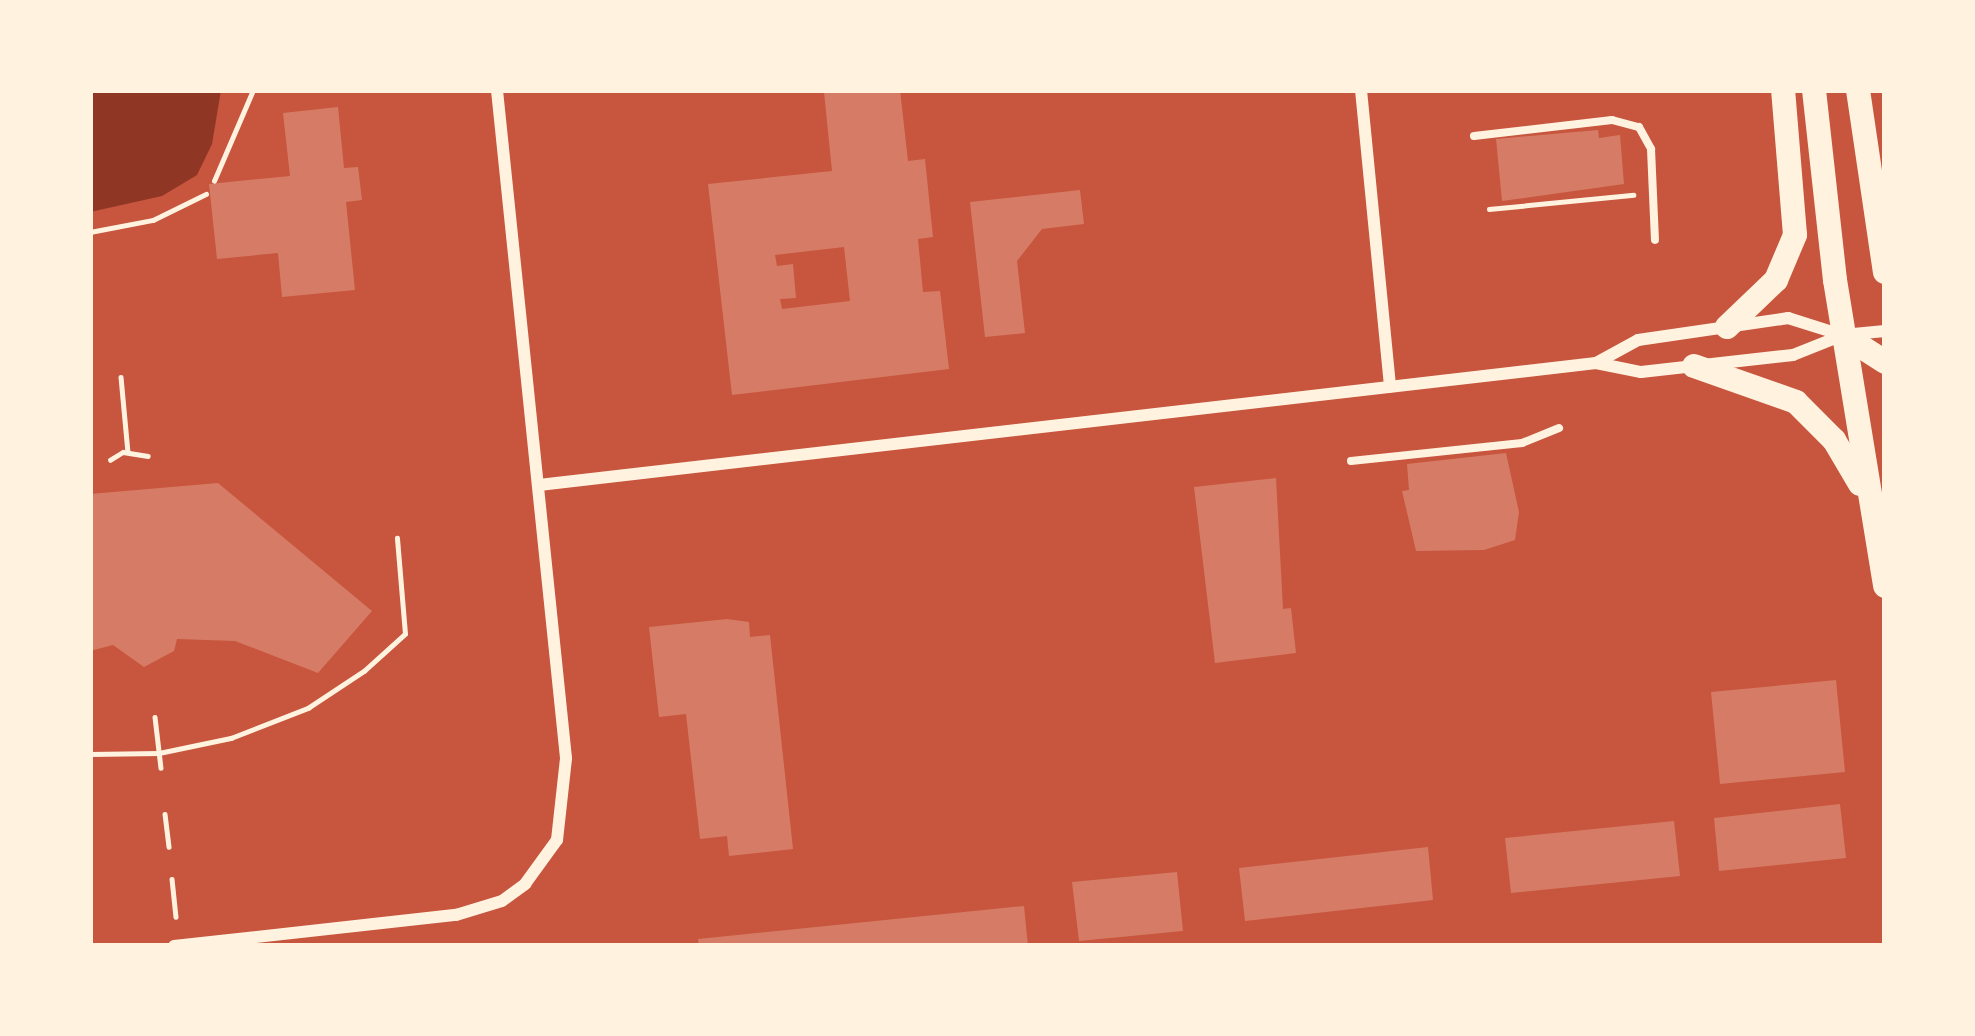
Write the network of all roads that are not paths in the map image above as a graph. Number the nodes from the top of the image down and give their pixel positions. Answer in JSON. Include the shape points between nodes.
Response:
{"nodes":[{"id":1,"x":497,"y":90,"type":"edge"},
{"id":2,"x":1361,"y":90,"type":"edge"},
{"id":3,"x":1783,"y":90,"type":"edge"},
{"id":4,"x":1814,"y":90,"type":"edge"},
{"id":5,"x":1858,"y":90,"type":"edge"},
{"id":6,"x":1474,"y":136,"type":"dead end"},
{"id":7,"x":1655,"y":240,"type":"dead end"},
{"id":8,"x":1885,"y":272,"type":"edge"},
{"id":9,"x":1727,"y":327,"type":"junction"},
{"id":10,"x":1885,"y":331,"type":"edge"},
{"id":11,"x":1843,"y":335,"type":"junction"},
{"id":12,"x":1885,"y":362,"type":"edge"},
{"id":13,"x":1596,"y":363,"type":"junction"},
{"id":14,"x":1694,"y":366,"type":"junction"},
{"id":15,"x":1390,"y":387,"type":"junction"},
{"id":16,"x":1559,"y":428,"type":"dead end"},
{"id":17,"x":1351,"y":461,"type":"dead end"},
{"id":18,"x":538,"y":485,"type":"junction"},
{"id":19,"x":1868,"y":497,"type":"junction"},
{"id":20,"x":1885,"y":586,"type":"edge"},
{"id":21,"x":174,"y":946,"type":"edge"}],
"edges":[{"from":1,"to":18,"type":"street"},
{"from":2,"to":15,"type":"street"},
{"from":3,"to":9,"type":"main road","via":[[1795,235],[1776,280]]},
{"from":4,"to":11,"type":"main road"},
{"from":5,"to":8,"type":"main road"},
{"from":6,"to":7,"type":"lane","via":[[1612,120],[1639,127],[1652,149]]},
{"from":9,"to":11,"type":"street","via":[[1788,318]]},
{"from":9,"to":13,"type":"street","via":[[1638,340]]},
{"from":10,"to":11,"type":"street"},
{"from":11,"to":12,"type":"main road"},
{"from":11,"to":14,"type":"street","via":[[1793,356]]},
{"from":11,"to":19,"type":"main road"},
{"from":13,"to":14,"type":"street","via":[[1641,372]]},
{"from":13,"to":15,"type":"street"},
{"from":14,"to":19,"type":"main road","via":[[1796,402],[1834,440]]},
{"from":15,"to":18,"type":"street"},
{"from":16,"to":17,"type":"lane","via":[[1522,443]]},
{"from":18,"to":21,"type":"street","via":[[567,777],[563,820],[545,860],[502,901],[456,915]]},
{"from":19,"to":20,"type":"main road"}]}
